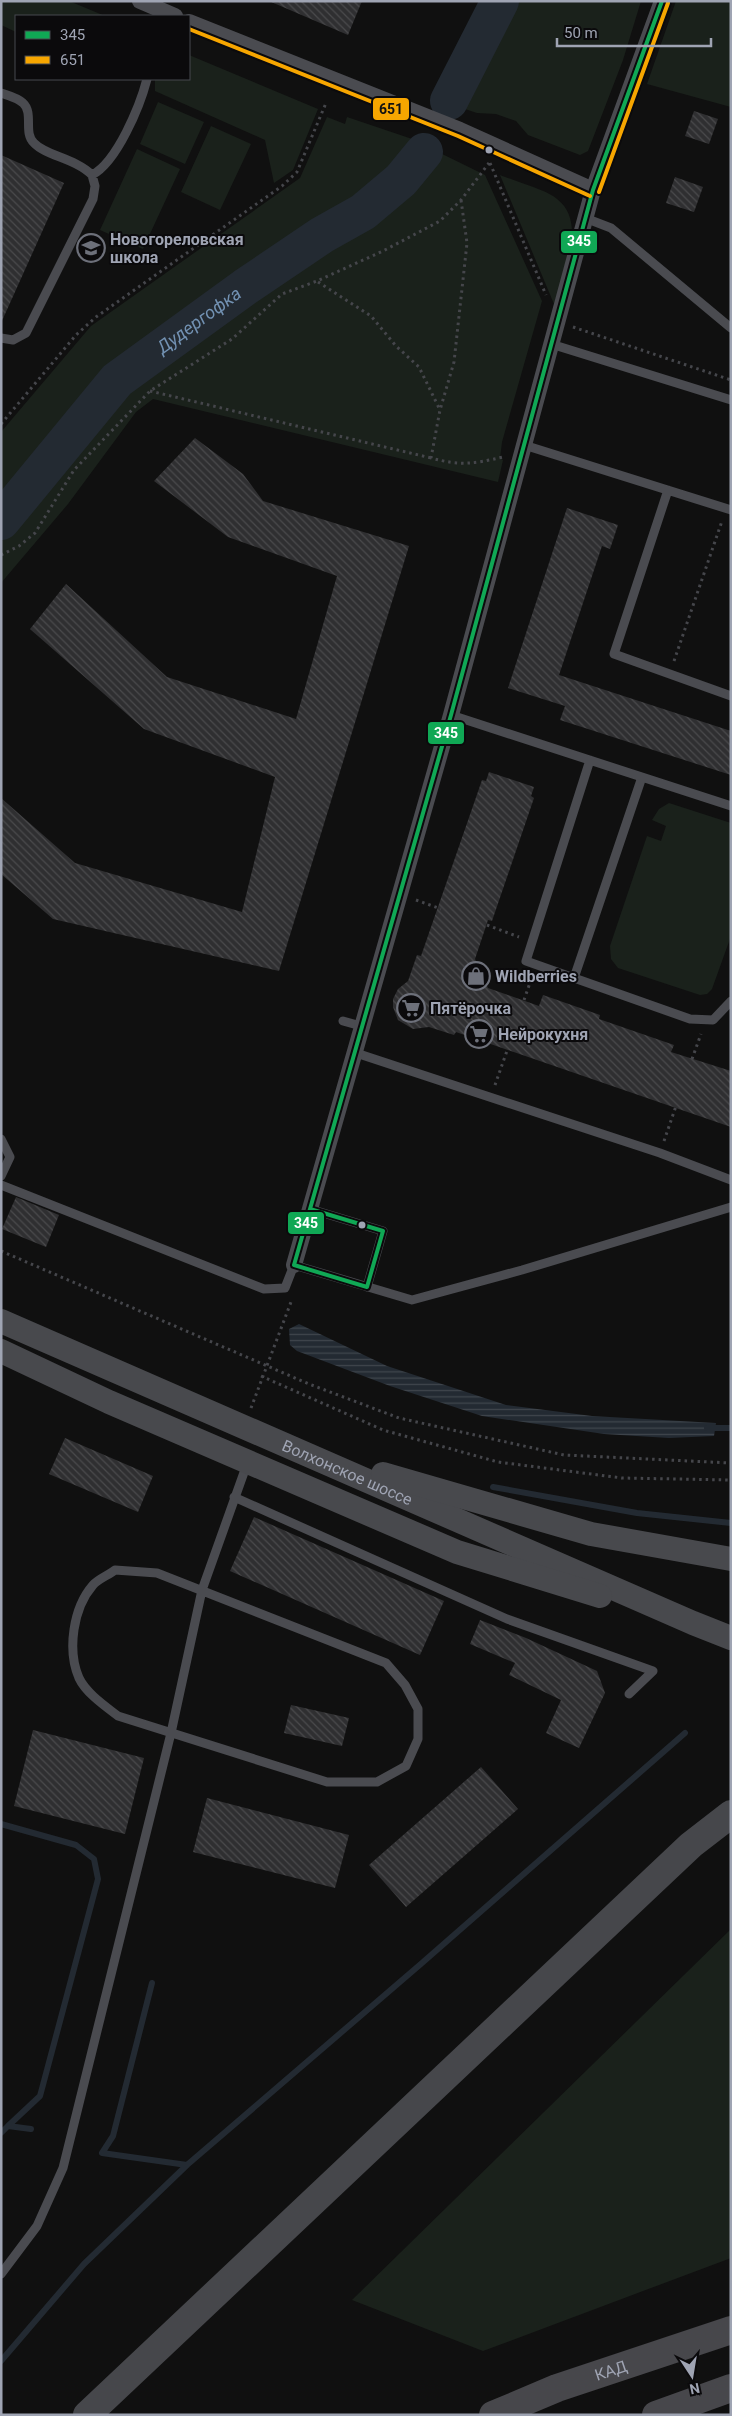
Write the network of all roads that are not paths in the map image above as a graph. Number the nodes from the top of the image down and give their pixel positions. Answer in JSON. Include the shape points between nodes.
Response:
{"nodes":[{"id":1,"x":662,"y":1,"type":"edge"},
{"id":2,"x":148,"y":8,"type":"edge"},
{"id":3,"x":172,"y":15,"type":"edge"},
{"id":4,"x":190,"y":22,"type":"edge"},
{"id":5,"x":147,"y":80,"type":"edge"},
{"id":6,"x":1,"y":92,"type":"edge"},
{"id":7,"x":92,"y":175,"type":"junction"},
{"id":8,"x":593,"y":190,"type":"junction"},
{"id":9,"x":585,"y":218,"type":"junction"},
{"id":10,"x":731,"y":328,"type":"edge"},
{"id":11,"x":1,"y":338,"type":"edge"},
{"id":12,"x":551,"y":344,"type":"junction"},
{"id":13,"x":731,"y":400,"type":"edge"},
{"id":14,"x":518,"y":450,"type":"junction"},
{"id":15,"x":668,"y":490,"type":"junction"},
{"id":16,"x":729,"y":509,"type":"edge"},
{"id":17,"x":731,"y":696,"type":"edge"},
{"id":18,"x":451,"y":715,"type":"junction"},
{"id":19,"x":590,"y":760,"type":"junction"},
{"id":20,"x":642,"y":777,"type":"junction"},
{"id":21,"x":731,"y":806,"type":"edge"},
{"id":22,"x":574,"y":978,"type":"junction"},
{"id":23,"x":731,"y":1001,"type":"edge"},
{"id":24,"x":343,"y":1021,"type":"dead end"},
{"id":25,"x":361,"y":1026,"type":"junction"},
{"id":26,"x":353,"y":1052,"type":"junction"},
{"id":27,"x":1,"y":1139,"type":"edge"},
{"id":28,"x":1,"y":1176,"type":"edge"},
{"id":29,"x":731,"y":1180,"type":"edge"},
{"id":30,"x":1,"y":1185,"type":"edge"},
{"id":31,"x":731,"y":1207,"type":"edge"},
{"id":32,"x":310,"y":1209,"type":"junction"},
{"id":33,"x":294,"y":1265,"type":"junction"},
{"id":34,"x":367,"y":1287,"type":"junction"},
{"id":35,"x":2,"y":1324,"type":"edge"},
{"id":36,"x":1,"y":1351,"type":"edge"},
{"id":37,"x":263,"y":1436,"type":"junction"},
{"id":38,"x":248,"y":1462,"type":"junction"},
{"id":39,"x":234,"y":1497,"type":"junction"},
{"id":40,"x":731,"y":1559,"type":"edge"},
{"id":41,"x":202,"y":1590,"type":"junction"},
{"id":42,"x":693,"y":1623,"type":"junction"},
{"id":43,"x":731,"y":1638,"type":"edge"},
{"id":44,"x":629,"y":1694,"type":"dead end"},
{"id":45,"x":171,"y":1733,"type":"junction"},
{"id":46,"x":731,"y":1814,"type":"edge"},
{"id":47,"x":1,"y":2274,"type":"edge"},
{"id":48,"x":731,"y":2330,"type":"edge"},
{"id":49,"x":731,"y":2388,"type":"edge"},
{"id":50,"x":88,"y":2415,"type":"edge"},
{"id":51,"x":493,"y":2415,"type":"edge"},
{"id":52,"x":656,"y":2415,"type":"edge"}],
"edges":[{"from":1,"to":8,"type":"street"},
{"from":2,"to":3,"type":"street"},
{"from":4,"to":8,"type":"street","via":[[460,130]]},
{"from":5,"to":7,"type":"lane","via":[[112,158]]},
{"from":6,"to":7,"type":"lane","via":[[23,103],[33,143],[73,161]]},
{"from":7,"to":11,"type":"lane","via":[[95,186],[93,198],[26,333],[13,340]]},
{"from":8,"to":9,"type":"street"},
{"from":9,"to":10,"type":"lane","via":[[611,228]]},
{"from":9,"to":12,"type":"street"},
{"from":12,"to":13,"type":"lane"},
{"from":12,"to":14,"type":"street"},
{"from":14,"to":15,"type":"lane"},
{"from":14,"to":18,"type":"street"},
{"from":15,"to":16,"type":"lane"},
{"from":15,"to":17,"type":"lane","via":[[614,654]]},
{"from":18,"to":19,"type":"lane"},
{"from":18,"to":25,"type":"street"},
{"from":19,"to":20,"type":"lane"},
{"from":19,"to":22,"type":"lane","via":[[526,961]]},
{"from":20,"to":21,"type":"lane"},
{"from":20,"to":22,"type":"lane"},
{"from":22,"to":23,"type":"lane","via":[[690,1019],[713,1020]]},
{"from":24,"to":25,"type":"lane"},
{"from":25,"to":26,"type":"street"},
{"from":26,"to":29,"type":"lane","via":[[660,1153]]},
{"from":26,"to":32,"type":"street"},
{"from":27,"to":28,"type":"lane","via":[[10,1157]]},
{"from":30,"to":33,"type":"lane","via":[[264,1289],[285,1288]]},
{"from":31,"to":34,"type":"lane","via":[[412,1300]]},
{"from":32,"to":33,"type":"street"},
{"from":32,"to":34,"type":"lane","via":[[383,1231]]},
{"from":33,"to":34,"type":"lane"},
{"from":35,"to":37,"type":"main road","name":"Волхонское шоссе"},
{"from":36,"to":38,"type":"main road","name":"Волхонское шоссе"},
{"from":37,"to":38,"type":"main road","via":[[258,1450]]},
{"from":37,"to":40,"type":"main road","via":[[591,1534]]},
{"from":37,"to":42,"type":"main road","name":"Волхонское шоссе"},
{"from":38,"to":39,"type":"lane"},
{"from":38,"to":42,"type":"main road","name":"Волхонское шоссе","via":[[457,1552]]},
{"from":39,"to":41,"type":"lane"},
{"from":39,"to":44,"type":"lane","via":[[507,1619],[653,1671]]},
{"from":41,"to":45,"type":"lane"},
{"from":41,"to":45,"type":"lane","via":[[157,1573],[116,1570],[93,1585],[77,1614],[72,1646],[79,1679],[98,1701],[118,1716]]},
{"from":41,"to":45,"type":"lane","via":[[386,1663],[405,1685],[418,1709],[418,1739],[406,1766],[377,1782],[327,1782]]},
{"from":42,"to":43,"type":"main road","name":"Волхонское шоссе"},
{"from":45,"to":47,"type":"lane","via":[[63,2168],[37,2226]]},
{"from":46,"to":50,"type":"highway","via":[[691,1845]]},
{"from":48,"to":51,"type":"highway","name":"КАД","via":[[557,2388]]},
{"from":49,"to":52,"type":"highway"}]}
